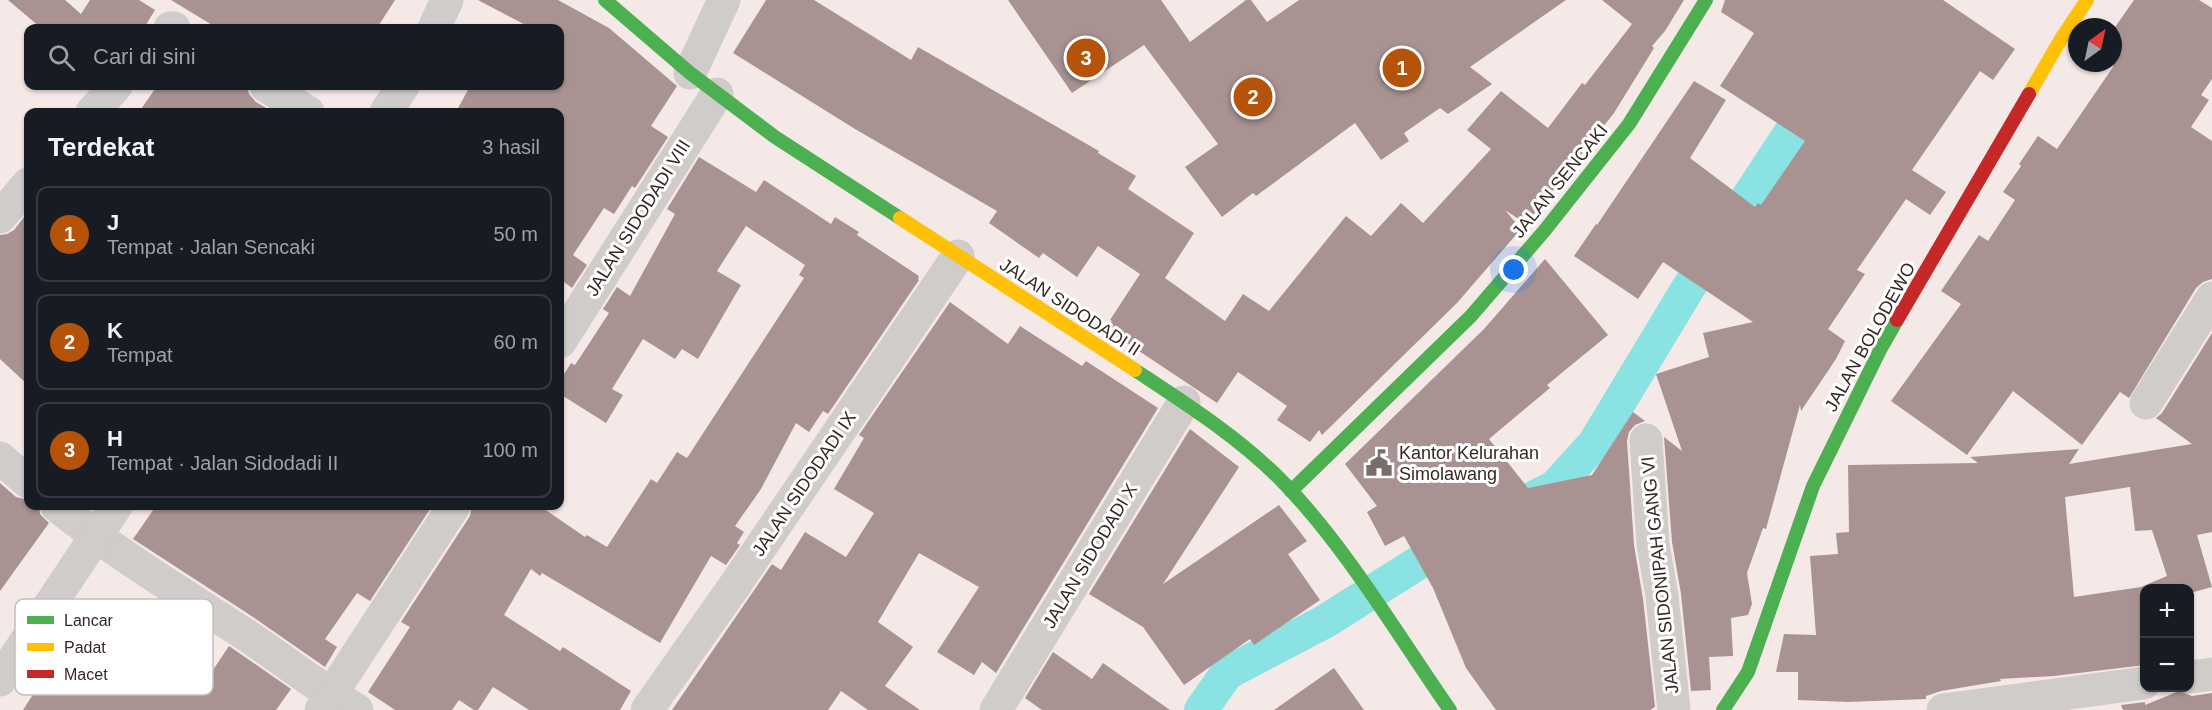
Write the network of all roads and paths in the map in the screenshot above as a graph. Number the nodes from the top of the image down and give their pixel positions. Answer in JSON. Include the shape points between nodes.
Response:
{"nodes":[{"id":1,"x":447,"y":0,"type":"edge"},
{"id":2,"x":605,"y":0,"type":"edge"},
{"id":3,"x":724,"y":0,"type":"edge"},
{"id":4,"x":1706,"y":0,"type":"edge"},
{"id":5,"x":2087,"y":0,"type":"edge"},
{"id":6,"x":436,"y":24,"type":"edge"},
{"id":7,"x":690,"y":73,"type":"junction"},
{"id":8,"x":112,"y":90,"type":"edge"},
{"id":9,"x":272,"y":90,"type":"edge"},
{"id":10,"x":400,"y":90,"type":"edge"},
{"id":11,"x":717,"y":94,"type":"junction"},
{"id":12,"x":96,"y":108,"type":"edge"},
{"id":13,"x":302,"y":108,"type":"edge"},
{"id":14,"x":389,"y":108,"type":"edge"},
{"id":15,"x":958,"y":256,"type":"junction"},
{"id":16,"x":2212,"y":298,"type":"edge"},
{"id":17,"x":564,"y":336,"type":"edge"},
{"id":18,"x":1184,"y":402,"type":"junction"},
{"id":19,"x":2146,"y":403,"type":"dead end"},
{"id":20,"x":1646,"y":440,"type":"dead end"},
{"id":21,"x":0,"y":458,"type":"edge"},
{"id":22,"x":24,"y":479,"type":"edge"},
{"id":23,"x":1291,"y":491,"type":"junction"},
{"id":24,"x":62,"y":510,"type":"edge"},
{"id":25,"x":113,"y":510,"type":"edge"},
{"id":26,"x":452,"y":510,"type":"edge"},
{"id":27,"x":94,"y":536,"type":"junction"},
{"id":28,"x":53,"y":599,"type":"edge"},
{"id":29,"x":191,"y":599,"type":"edge"},
{"id":30,"x":213,"y":614,"type":"edge"},
{"id":31,"x":15,"y":657,"type":"edge"},
{"id":32,"x":2212,"y":674,"type":"edge"},
{"id":33,"x":2194,"y":676,"type":"edge"},
{"id":34,"x":0,"y":680,"type":"edge"},
{"id":35,"x":2140,"y":684,"type":"edge"},
{"id":36,"x":336,"y":705,"type":"edge"},
{"id":37,"x":647,"y":710,"type":"edge"},
{"id":38,"x":996,"y":710,"type":"edge"},
{"id":39,"x":1450,"y":710,"type":"edge"},
{"id":40,"x":1674,"y":710,"type":"edge"},
{"id":41,"x":1723,"y":710,"type":"edge"},
{"id":42,"x":1943,"y":710,"type":"edge"}],
"edges":[{"from":1,"to":6,"type":"street"},
{"from":2,"to":7,"type":"street","name":"JALAN SIDODADI II"},
{"from":3,"to":7,"type":"street"},
{"from":4,"to":23,"type":"street","name":"JALAN SENCAKI","via":[[1629,124],[1545,230],[1471,316]]},
{"from":5,"to":41,"type":"street","name":"JALAN BOLODEWO","via":[[1876,358],[1813,486],[1748,672]]},
{"from":7,"to":11,"type":"street","name":"JALAN SIDODADI II"},
{"from":8,"to":12,"type":"street"},
{"from":9,"to":13,"type":"street"},
{"from":10,"to":14,"type":"street"},
{"from":11,"to":15,"type":"street","name":"JALAN SIDODADI II","via":[[775,137]]},
{"from":11,"to":17,"type":"street","name":"JALAN SIDODADI VIII"},
{"from":15,"to":18,"type":"street","name":"JALAN SIDODADI II"},
{"from":15,"to":37,"type":"street","name":"JALAN SIDODADI IX"},
{"from":16,"to":19,"type":"street"},
{"from":18,"to":23,"type":"street","name":"JALAN SIDODADI II","via":[[1242,444]]},
{"from":18,"to":38,"type":"street","name":"JALAN SIDODADI X"},
{"from":20,"to":40,"type":"street","name":"JALAN SIDONIPAH GANG VI","via":[[1653,544]]},
{"from":21,"to":22,"type":"street"},
{"from":23,"to":39,"type":"street","name":"JALAN SIDODADI II"},
{"from":24,"to":27,"type":"street"},
{"from":25,"to":27,"type":"street"},
{"from":26,"to":36,"type":"street"},
{"from":27,"to":28,"type":"street"},
{"from":27,"to":29,"type":"street"},
{"from":30,"to":36,"type":"street","via":[[255,641]]},
{"from":31,"to":34,"type":"street"},
{"from":32,"to":33,"type":"street"},
{"from":35,"to":42,"type":"street"}]}
